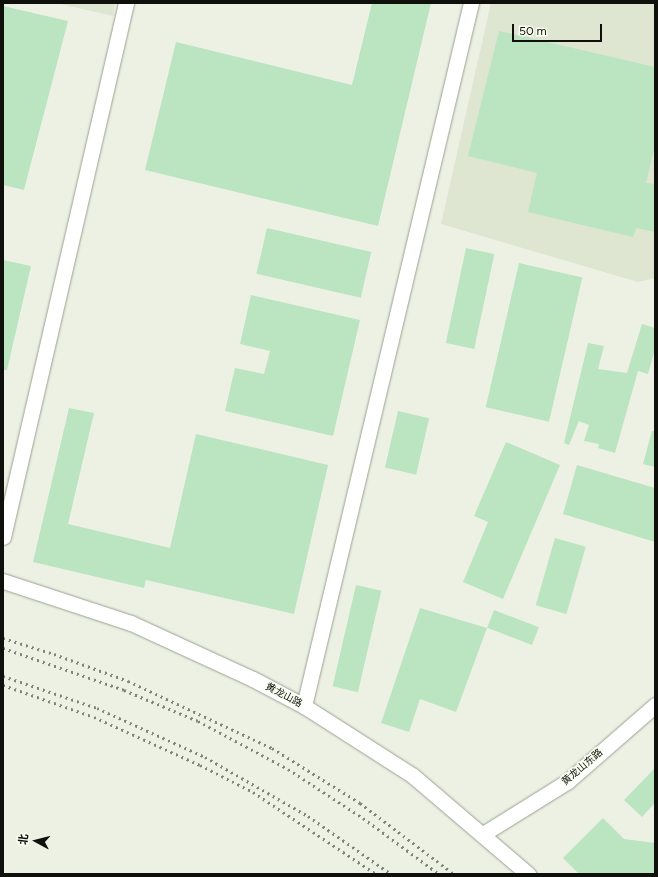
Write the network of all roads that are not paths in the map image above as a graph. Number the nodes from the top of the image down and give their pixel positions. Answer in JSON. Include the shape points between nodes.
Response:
{"nodes":[{"id":1,"x":126,"y":3,"type":"edge"},
{"id":2,"x":471,"y":3,"type":"edge"},
{"id":3,"x":3,"y":537,"type":"edge"},
{"id":4,"x":3,"y":581,"type":"edge"},
{"id":5,"x":655,"y":704,"type":"edge"},
{"id":6,"x":304,"y":706,"type":"junction"},
{"id":7,"x":483,"y":834,"type":"junction"},
{"id":8,"x":528,"y":874,"type":"edge"}],
"edges":[{"from":1,"to":3,"type":"street"},
{"from":2,"to":6,"type":"street"},
{"from":4,"to":6,"type":"street","name":"黄龙山路","via":[[131,623]]},
{"from":5,"to":7,"type":"street","name":"黄龙山东路","via":[[568,781]]},
{"from":6,"to":7,"type":"street","name":"黄龙山路","via":[[412,775]]},
{"from":7,"to":8,"type":"street","name":"黄龙山路"}]}
